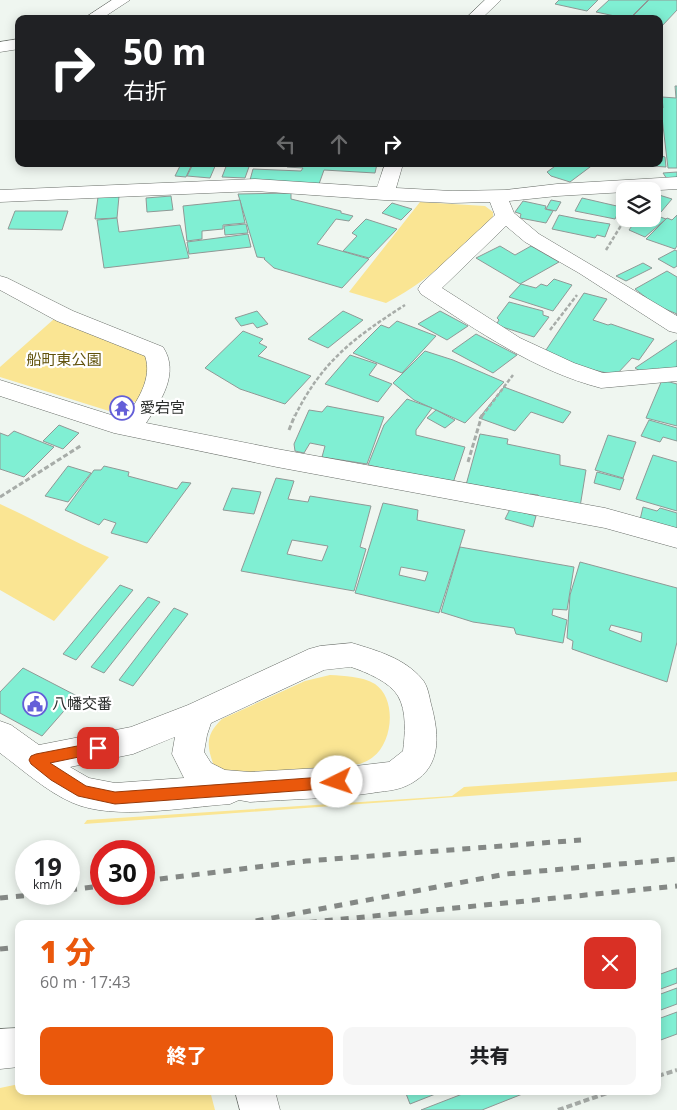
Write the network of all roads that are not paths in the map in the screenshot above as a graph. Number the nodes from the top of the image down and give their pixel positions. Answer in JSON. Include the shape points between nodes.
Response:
{"nodes":[{"id":1,"x":123,"y":0,"type":"edge"},
{"id":2,"x":494,"y":0,"type":"edge"},
{"id":3,"x":97,"y":15,"type":"edge"},
{"id":4,"x":477,"y":15,"type":"edge"},
{"id":5,"x":15,"y":45,"type":"edge"},
{"id":6,"x":0,"y":48,"type":"edge"},
{"id":7,"x":393,"y":167,"type":"edge"},
{"id":8,"x":677,"y":183,"type":"edge"},
{"id":9,"x":384,"y":194,"type":"junction"},
{"id":10,"x":0,"y":196,"type":"edge"},
{"id":11,"x":502,"y":206,"type":"junction"},
{"id":12,"x":0,"y":282,"type":"edge"},
{"id":13,"x":677,"y":326,"type":"edge"},
{"id":14,"x":677,"y":374,"type":"edge"},
{"id":15,"x":0,"y":388,"type":"edge"},
{"id":16,"x":122,"y":426,"type":"junction"},
{"id":17,"x":677,"y":538,"type":"edge"},
{"id":18,"x":199,"y":714,"type":"junction"},
{"id":19,"x":0,"y":736,"type":"edge"},
{"id":20,"x":36,"y":760,"type":"junction"},
{"id":21,"x":250,"y":787,"type":"junction"},
{"id":22,"x":15,"y":1047,"type":"edge"},
{"id":23,"x":0,"y":1049,"type":"edge"},
{"id":24,"x":256,"y":1095,"type":"edge"},
{"id":25,"x":260,"y":1110,"type":"edge"}],
"edges":[{"from":1,"to":3,"type":"street"},
{"from":2,"to":4,"type":"street"},
{"from":5,"to":6,"type":"street"},
{"from":7,"to":9,"type":"street"},
{"from":8,"to":11,"type":"street"},
{"from":9,"to":10,"type":"street","via":[[255,186]]},
{"from":9,"to":11,"type":"street","via":[[452,197]]},
{"from":11,"to":13,"type":"street","via":[[532,238]]},
{"from":11,"to":14,"type":"street","via":[[429,289],[512,343],[601,381]]},
{"from":12,"to":16,"type":"street","via":[[65,316],[155,352],[159,364],[157,381],[141,413]]},
{"from":15,"to":16,"type":"street"},
{"from":16,"to":17,"type":"street","via":[[604,518]]},
{"from":18,"to":20,"type":"street","via":[[133,740]]},
{"from":18,"to":21,"type":"street","via":[[188,754],[199,773],[221,784]]},
{"from":18,"to":21,"type":"street","via":[[320,658],[352,655],[386,667],[412,689],[422,729],[418,758],[396,775],[355,781]]},
{"from":19,"to":20,"type":"street"},
{"from":20,"to":21,"type":"street","via":[[83,792],[115,798]]},
{"from":22,"to":23,"type":"street"},
{"from":24,"to":25,"type":"street"}]}
